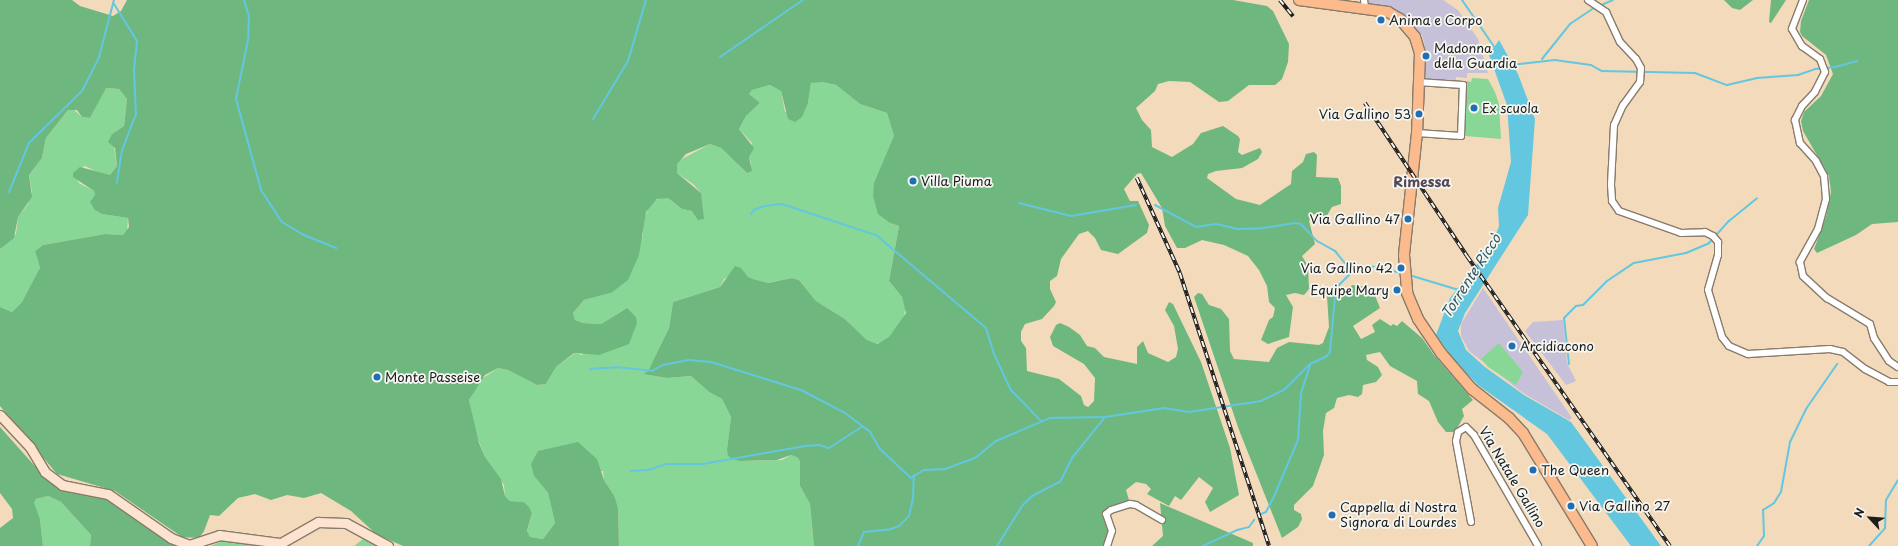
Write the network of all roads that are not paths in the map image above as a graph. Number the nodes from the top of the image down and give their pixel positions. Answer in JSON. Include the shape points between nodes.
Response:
{"nodes":[{"id":1,"x":1299,"y":0,"type":"edge"},
{"id":2,"x":1588,"y":0,"type":"edge"},
{"id":3,"x":1803,"y":0,"type":"edge"},
{"id":4,"x":1364,"y":3,"type":"edge"},
{"id":5,"x":1418,"y":82,"type":"junction"},
{"id":6,"x":1417,"y":133,"type":"junction"},
{"id":7,"x":1898,"y":367,"type":"edge"},
{"id":8,"x":1898,"y":382,"type":"edge"},
{"id":9,"x":0,"y":415,"type":"edge"},
{"id":10,"x":1162,"y":520,"type":"dead end"},
{"id":11,"x":1471,"y":522,"type":"dead end"},
{"id":12,"x":388,"y":546,"type":"edge"},
{"id":13,"x":1107,"y":546,"type":"edge"},
{"id":14,"x":1538,"y":546,"type":"edge"},
{"id":15,"x":1592,"y":546,"type":"edge"}],
"edges":[{"from":1,"to":4,"type":"main road","name":"Via Natale Gallino"},
{"from":2,"to":8,"type":"street","via":[[1606,12],[1620,42],[1641,68],[1640,82],[1623,105],[1614,125],[1611,185],[1612,201],[1619,212],[1681,233],[1705,232],[1718,242],[1718,255],[1708,290],[1722,338],[1729,346],[1748,354],[1830,349],[1843,352],[1865,369],[1890,382]]},
{"from":3,"to":7,"type":"street","via":[[1792,29],[1802,46],[1820,59],[1825,72],[1815,92],[1802,106],[1795,120],[1800,143],[1816,161],[1824,176],[1826,199],[1818,229],[1800,262],[1803,276],[1827,298],[1870,324],[1874,338],[1889,361]]},
{"from":4,"to":5,"type":"main road","name":"Via Natale Gallino","via":[[1395,15],[1416,36],[1420,53]]},
{"from":5,"to":6,"type":"main road","name":"Via Natale Gallino"},
{"from":5,"to":6,"type":"street","via":[[1463,85],[1461,136]]},
{"from":6,"to":15,"type":"main road","name":"Via Natale Gallino","via":[[1404,255],[1405,283],[1412,307],[1433,343],[1465,381],[1523,433]]},
{"from":9,"to":12,"type":"street","via":[[30,447],[45,472],[62,485],[108,494],[171,538],[189,545],[219,535],[281,543],[318,522],[346,523]]},
{"from":10,"to":13,"type":"street","via":[[1136,505],[1130,504],[1110,510],[1106,514],[1112,531]]},
{"from":11,"to":14,"type":"street","name":"Via Natale Gallino","via":[[1456,441],[1458,432],[1466,427],[1474,435]]}]}
